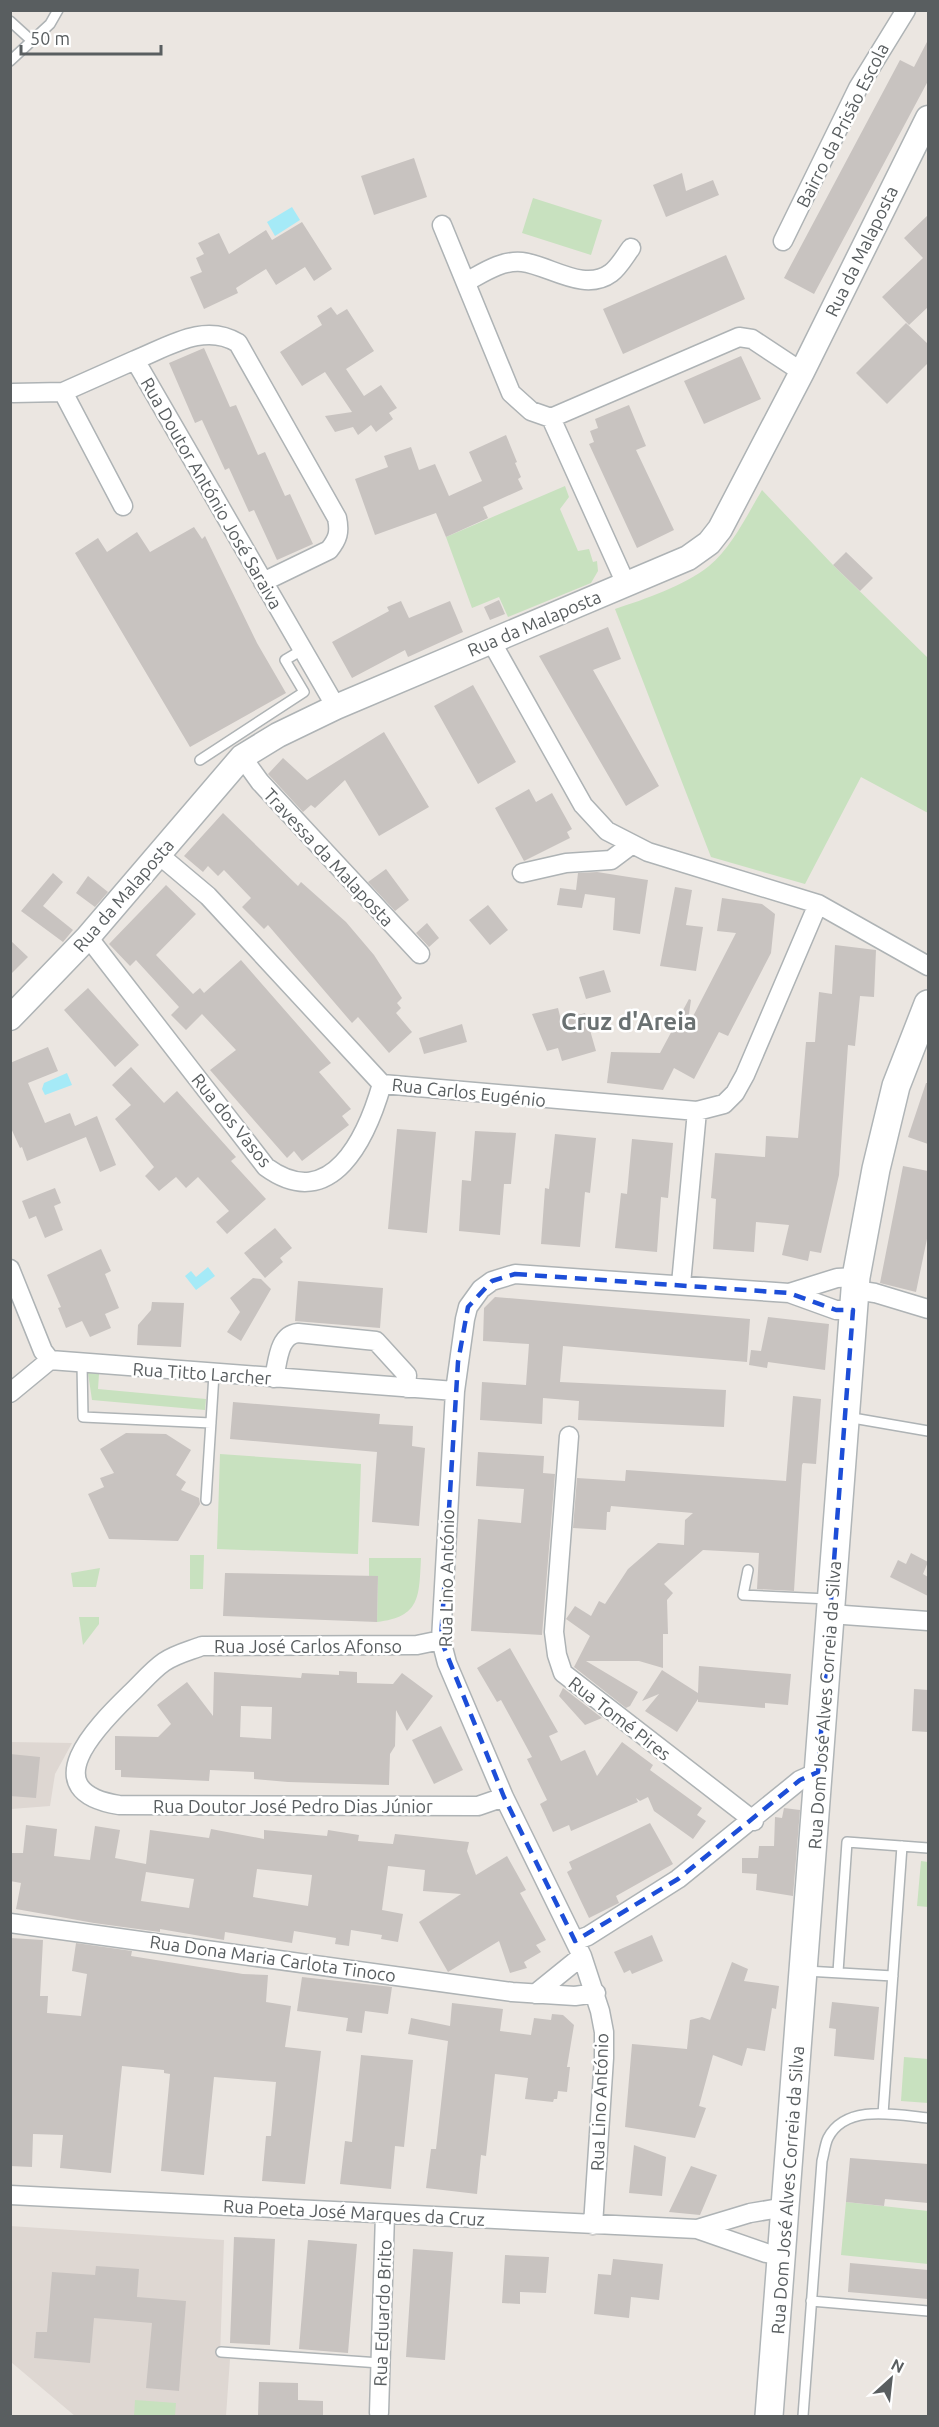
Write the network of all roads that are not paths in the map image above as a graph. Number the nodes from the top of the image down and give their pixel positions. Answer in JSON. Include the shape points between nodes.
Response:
{"nodes":[{"id":1,"x":58,"y":10,"type":"edge"},
{"id":2,"x":906,"y":10,"type":"edge"},
{"id":3,"x":10,"y":21,"type":"edge"},
{"id":4,"x":32,"y":41,"type":"junction"},
{"id":5,"x":10,"y":61,"type":"edge"},
{"id":6,"x":928,"y":118,"type":"edge"},
{"id":7,"x":442,"y":225,"type":"dead end"},
{"id":8,"x":783,"y":242,"type":"dead end"},
{"id":9,"x":631,"y":248,"type":"dead end"},
{"id":10,"x":466,"y":282,"type":"junction"},
{"id":11,"x":135,"y":360,"type":"junction"},
{"id":12,"x":802,"y":372,"type":"junction"},
{"id":13,"x":63,"y":392,"type":"junction"},
{"id":14,"x":13,"y":393,"type":"dead end"},
{"id":15,"x":551,"y":418,"type":"junction"},
{"id":16,"x":123,"y":506,"type":"dead end"},
{"id":17,"x":263,"y":582,"type":"junction"},
{"id":18,"x":626,"y":584,"type":"junction"},
{"id":19,"x":491,"y":641,"type":"junction"},
{"id":20,"x":303,"y":650,"type":"junction"},
{"id":21,"x":336,"y":707,"type":"junction"},
{"id":22,"x":273,"y":725,"type":"junction"},
{"id":23,"x":231,"y":757,"type":"junction"},
{"id":24,"x":200,"y":760,"type":"dead end"},
{"id":25,"x":631,"y":845,"type":"junction"},
{"id":26,"x":158,"y":854,"type":"junction"},
{"id":27,"x":522,"y":873,"type":"dead end"},
{"id":28,"x":818,"y":904,"type":"junction"},
{"id":29,"x":88,"y":937,"type":"junction"},
{"id":30,"x":420,"y":954,"type":"dead end"},
{"id":31,"x":928,"y":966,"type":"edge"},
{"id":32,"x":928,"y":1004,"type":"edge"},
{"id":33,"x":10,"y":1018,"type":"edge"},
{"id":34,"x":382,"y":1084,"type":"junction"},
{"id":35,"x":697,"y":1111,"type":"junction"},
{"id":36,"x":10,"y":1269,"type":"edge"},
{"id":37,"x":681,"y":1284,"type":"junction"},
{"id":38,"x":789,"y":1293,"type":"junction"},
{"id":39,"x":854,"y":1293,"type":"junction"},
{"id":40,"x":928,"y":1309,"type":"edge"},
{"id":41,"x":50,"y":1360,"type":"junction"},
{"id":42,"x":82,"y":1364,"type":"junction"},
{"id":43,"x":214,"y":1374,"type":"junction"},
{"id":44,"x":274,"y":1378,"type":"junction"},
{"id":45,"x":406,"y":1388,"type":"junction"},
{"id":46,"x":454,"y":1391,"type":"junction"},
{"id":47,"x":10,"y":1393,"type":"edge"},
{"id":48,"x":845,"y":1417,"type":"junction"},
{"id":49,"x":211,"y":1423,"type":"junction"},
{"id":50,"x":928,"y":1431,"type":"edge"},
{"id":51,"x":569,"y":1436,"type":"dead end"},
{"id":52,"x":206,"y":1500,"type":"dead end"},
{"id":53,"x":748,"y":1570,"type":"dead end"},
{"id":54,"x":831,"y":1607,"type":"junction"},
{"id":55,"x":928,"y":1621,"type":"edge"},
{"id":56,"x":441,"y":1640,"type":"junction"},
{"id":57,"x":819,"y":1773,"type":"junction"},
{"id":58,"x":82,"y":1793,"type":"joint"},
{"id":59,"x":504,"y":1797,"type":"junction"},
{"id":60,"x":754,"y":1821,"type":"junction"},
{"id":61,"x":902,"y":1846,"type":"junction"},
{"id":62,"x":928,"y":1848,"type":"edge"},
{"id":63,"x":10,"y":1923,"type":"edge"},
{"id":64,"x":578,"y":1948,"type":"junction"},
{"id":65,"x":804,"y":1971,"type":"junction"},
{"id":66,"x":838,"y":1972,"type":"junction"},
{"id":67,"x":893,"y":1976,"type":"junction"},
{"id":68,"x":596,"y":1993,"type":"junction"},
{"id":69,"x":535,"y":1994,"type":"junction"},
{"id":70,"x":883,"y":2114,"type":"junction"},
{"id":71,"x":928,"y":2118,"type":"edge"},
{"id":72,"x":10,"y":2195,"type":"edge"},
{"id":73,"x":786,"y":2207,"type":"junction"},
{"id":74,"x":385,"y":2214,"type":"junction"},
{"id":75,"x":593,"y":2225,"type":"junction"},
{"id":76,"x":697,"y":2229,"type":"junction"},
{"id":77,"x":782,"y":2256,"type":"junction"},
{"id":78,"x":812,"y":2301,"type":"junction"},
{"id":79,"x":928,"y":2311,"type":"edge"},
{"id":80,"x":221,"y":2352,"type":"dead end"},
{"id":81,"x":380,"y":2364,"type":"junction"},
{"id":82,"x":379,"y":2413,"type":"dead end"},
{"id":83,"x":769,"y":2416,"type":"edge"},
{"id":84,"x":802,"y":2416,"type":"edge"}],
"edges":[{"from":1,"to":4,"type":"lane"},
{"from":2,"to":8,"type":"street","name":"Bairro da Prisão Escola","via":[[858,88]]},
{"from":3,"to":4,"type":"lane"},
{"from":4,"to":5,"type":"lane"},
{"from":6,"to":12,"type":"street","name":"Rua da Malaposta"},
{"from":7,"to":10,"type":"street"},
{"from":9,"to":10,"type":"street","via":[[610,273],[598,278],[580,279],[523,262],[510,262]]},
{"from":10,"to":15,"type":"street","via":[[511,393],[531,411]]},
{"from":11,"to":13,"type":"street","name":"Rua Doutor António José Saraiva"},
{"from":11,"to":17,"type":"street","name":"Rua Doutor António José Saraiva"},
{"from":11,"to":17,"type":"street","via":[[201,334],[227,336],[238,342],[337,518],[339,529],[337,541],[329,550]]},
{"from":12,"to":15,"type":"street","via":[[752,339],[739,337]]},
{"from":12,"to":18,"type":"street","name":"Rua da Malaposta","via":[[710,543],[688,558]]},
{"from":13,"to":14,"type":"street","name":"Rua Doutor António José Saraiva"},
{"from":13,"to":16,"type":"street"},
{"from":15,"to":18,"type":"street"},
{"from":17,"to":20,"type":"street","name":"Rua Doutor António José Saraiva"},
{"from":18,"to":19,"type":"street","name":"Rua da Malaposta"},
{"from":19,"to":21,"type":"street","name":"Rua da Malaposta"},
{"from":19,"to":25,"type":"street","via":[[583,805],[607,831]]},
{"from":20,"to":21,"type":"street","name":"Rua Doutor António José Saraiva"},
{"from":20,"to":22,"type":"lane","via":[[285,660],[304,692]]},
{"from":21,"to":22,"type":"street","name":"Rua da Malaposta"},
{"from":22,"to":23,"type":"street","name":"Rua da Malaposta"},
{"from":23,"to":24,"type":"lane"},
{"from":23,"to":26,"type":"street","name":"Rua da Malaposta"},
{"from":23,"to":30,"type":"street","name":"Travessa da Malaposta","via":[[260,782]]},
{"from":25,"to":27,"type":"street","via":[[611,860],[566,862]]},
{"from":25,"to":28,"type":"street"},
{"from":26,"to":29,"type":"street","name":"Rua da Malaposta"},
{"from":26,"to":34,"type":"street","name":"Rua Carlos Eugénio","via":[[208,896]]},
{"from":28,"to":31,"type":"street"},
{"from":28,"to":35,"type":"street","via":[[735,1094],[724,1104]]},
{"from":29,"to":33,"type":"street","name":"Rua da Malaposta"},
{"from":29,"to":34,"type":"street","name":"Rua dos Vasos","via":[[266,1167],[275,1173],[313,1180],[341,1169],[362,1137]]},
{"from":32,"to":39,"type":"main road","name":"Rua Dom José Alves Correia da Silva","via":[[896,1086],[876,1169]]},
{"from":34,"to":35,"type":"street","name":"Rua Carlos Eugénio"},
{"from":35,"to":37,"type":"street"},
{"from":36,"to":41,"type":"street"},
{"from":37,"to":38,"type":"street","name":"Rua Lino António"},
{"from":37,"to":46,"type":"street","name":"Rua Lino António","via":[[515,1274],[492,1281],[468,1307]]},
{"from":38,"to":39,"type":"street","name":"Rua Lino António","via":[[837,1278]]},
{"from":38,"to":39,"type":"street","name":"Rua Lino António","via":[[836,1310]]},
{"from":39,"to":40,"type":"street","via":[[875,1293]]},
{"from":39,"to":48,"type":"main road","name":"Rua Dom José Alves Correia da Silva"},
{"from":41,"to":42,"type":"street","name":"Rua Titto Larcher"},
{"from":41,"to":47,"type":"street"},
{"from":42,"to":43,"type":"street","name":"Rua Titto Larcher"},
{"from":42,"to":49,"type":"lane","via":[[83,1417]]},
{"from":43,"to":44,"type":"street","name":"Rua Titto Larcher"},
{"from":43,"to":49,"type":"lane"},
{"from":44,"to":45,"type":"street","name":"Rua Titto Larcher"},
{"from":44,"to":45,"type":"street","via":[[284,1341],[298,1333],[376,1341],[407,1375]]},
{"from":45,"to":46,"type":"street","name":"Rua Titto Larcher"},
{"from":46,"to":56,"type":"street","name":"Rua Lino António"},
{"from":48,"to":50,"type":"lane"},
{"from":48,"to":54,"type":"main road","name":"Rua Dom José Alves Correia da Silva"},
{"from":49,"to":52,"type":"lane"},
{"from":51,"to":60,"type":"street","name":"Rua Tomé Pires","via":[[554,1632],[563,1673]]},
{"from":53,"to":54,"type":"lane","via":[[743,1595]]},
{"from":54,"to":55,"type":"street"},
{"from":54,"to":57,"type":"main road","name":"Rua Dom José Alves Correia da Silva"},
{"from":56,"to":58,"type":"street","name":"Rua José Carlos Afonso","via":[[417,1645],[202,1646],[177,1655],[162,1664],[115,1709],[83,1749],[75,1774]]},
{"from":56,"to":59,"type":"street","name":"Rua Lino António"},
{"from":57,"to":60,"type":"street","via":[[800,1780]]},
{"from":57,"to":65,"type":"main road","name":"Rua Dom José Alves Correia da Silva"},
{"from":58,"to":59,"type":"street","name":"Rua Doutor José Pedro Dias Júnior","via":[[98,1802],[118,1805],[478,1806]]},
{"from":59,"to":64,"type":"street","name":"Rua Lino António"},
{"from":60,"to":64,"type":"street","via":[[678,1880],[588,1936]]},
{"from":61,"to":62,"type":"lane"},
{"from":61,"to":66,"type":"lane","via":[[847,1842]]},
{"from":61,"to":67,"type":"lane"},
{"from":63,"to":69,"type":"street","name":"Rua Dona Maria Carlota Tinoco"},
{"from":64,"to":68,"type":"street","name":"Rua Lino António"},
{"from":64,"to":69,"type":"street"},
{"from":65,"to":66,"type":"lane"},
{"from":65,"to":73,"type":"main road","name":"Rua Dom José Alves Correia da Silva"},
{"from":66,"to":67,"type":"lane"},
{"from":67,"to":70,"type":"lane"},
{"from":68,"to":69,"type":"street","name":"Rua Dona Maria Carlota Tinoco"},
{"from":68,"to":75,"type":"street","name":"Rua Lino António","via":[[604,2032],[604,2058]]},
{"from":70,"to":71,"type":"lane"},
{"from":70,"to":78,"type":"lane","via":[[843,2121],[828,2138],[822,2161]]},
{"from":72,"to":74,"type":"street","name":"Rua Poeta José Marques da Cruz"},
{"from":73,"to":76,"type":"street","name":"Rua Poeta José Marques da Cruz"},
{"from":73,"to":77,"type":"main road","name":"Rua Dom José Alves Correia da Silva"},
{"from":74,"to":75,"type":"street","name":"Rua Poeta José Marques da Cruz"},
{"from":74,"to":81,"type":"street","name":"Rua Eduardo Brito"},
{"from":75,"to":76,"type":"street","name":"Rua Poeta José Marques da Cruz"},
{"from":76,"to":77,"type":"street","name":"Rua Poeta José Marques da Cruz"},
{"from":77,"to":83,"type":"main road","name":"Rua Dom José Alves Correia da Silva"},
{"from":78,"to":79,"type":"lane"},
{"from":78,"to":84,"type":"lane"},
{"from":80,"to":81,"type":"lane"},
{"from":81,"to":82,"type":"street","name":"Rua Eduardo Brito"}]}
